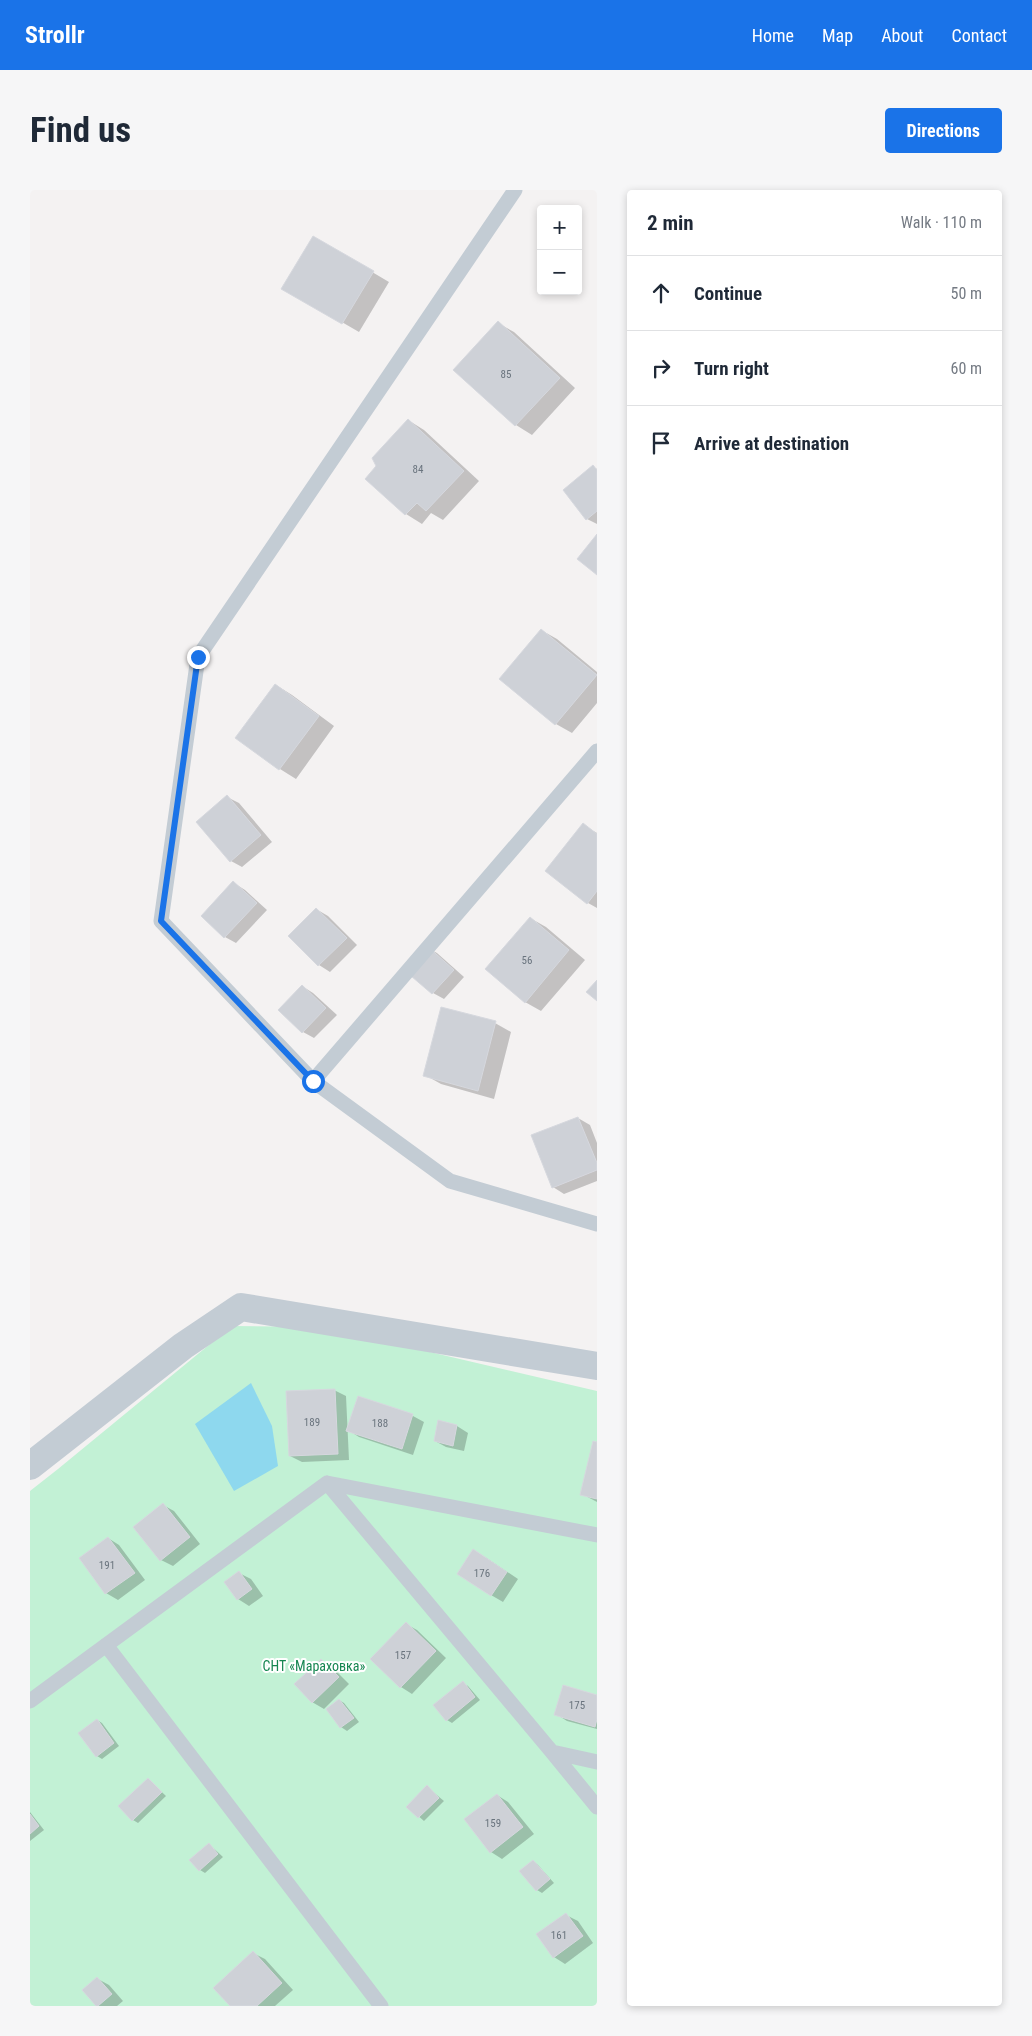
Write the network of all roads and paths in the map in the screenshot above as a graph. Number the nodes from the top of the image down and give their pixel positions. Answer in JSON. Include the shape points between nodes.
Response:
{"nodes":[{"id":1,"x":515,"y":190,"type":"edge"},
{"id":2,"x":597,"y":751,"type":"edge"},
{"id":3,"x":313,"y":1081,"type":"junction"},
{"id":4,"x":597,"y":1224,"type":"edge"},
{"id":5,"x":597,"y":1366,"type":"edge"},
{"id":6,"x":30,"y":1466,"type":"edge"},
{"id":7,"x":327,"y":1484,"type":"junction"},
{"id":8,"x":597,"y":1535,"type":"edge"},
{"id":9,"x":106,"y":1645,"type":"junction"},
{"id":10,"x":30,"y":1701,"type":"edge"},
{"id":11,"x":552,"y":1752,"type":"junction"},
{"id":12,"x":597,"y":1762,"type":"edge"},
{"id":13,"x":597,"y":1808,"type":"edge"},
{"id":14,"x":381,"y":2006,"type":"edge"}],
"edges":[{"from":1,"to":3,"type":"lane","via":[[198,657],[161,921]]},
{"from":2,"to":3,"type":"lane"},
{"from":3,"to":4,"type":"lane","via":[[450,1181]]},
{"from":5,"to":6,"type":"street","via":[[241,1306],[183,1346]]},
{"from":7,"to":8,"type":"lane"},
{"from":7,"to":9,"type":"lane"},
{"from":7,"to":11,"type":"lane"},
{"from":9,"to":10,"type":"lane"},
{"from":9,"to":14,"type":"lane"},
{"from":11,"to":12,"type":"lane"},
{"from":11,"to":13,"type":"lane"}]}
